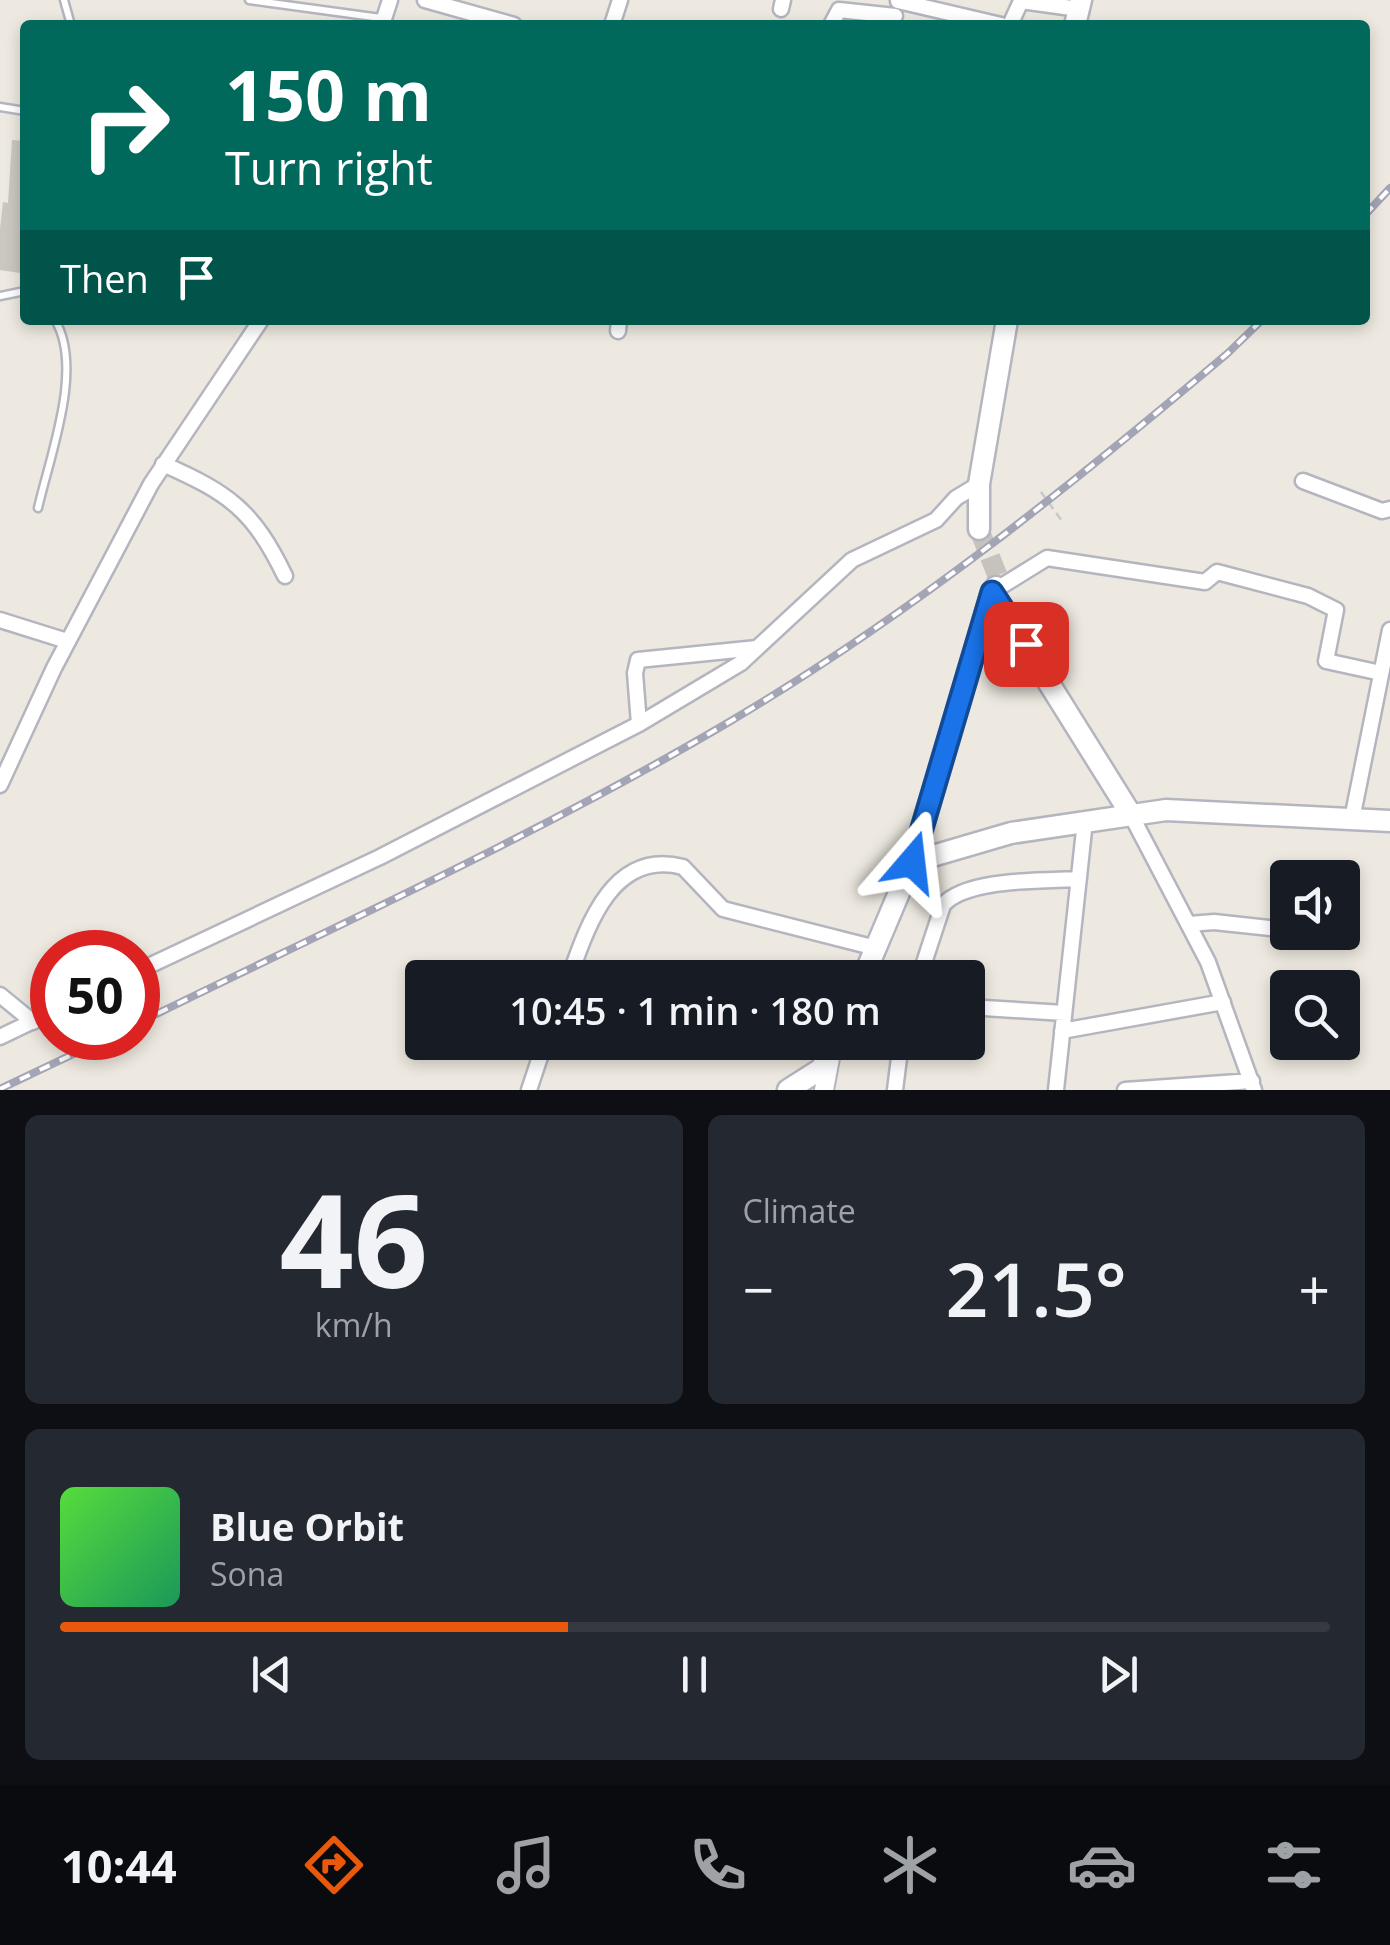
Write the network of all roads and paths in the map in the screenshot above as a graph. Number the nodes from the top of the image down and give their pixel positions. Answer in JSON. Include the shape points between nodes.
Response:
{"nodes":[{"id":1,"x":249,"y":0,"type":"edge"},
{"id":2,"x":425,"y":0,"type":"edge"},
{"id":3,"x":896,"y":10,"type":"edge"},
{"id":4,"x":1078,"y":11,"type":"edge"},
{"id":5,"x":360,"y":20,"type":"edge"},
{"id":6,"x":496,"y":20,"type":"edge"},
{"id":7,"x":834,"y":20,"type":"edge"},
{"id":8,"x":966,"y":20,"type":"edge"},
{"id":9,"x":1012,"y":20,"type":"edge"},
{"id":10,"x":58,"y":325,"type":"edge"},
{"id":11,"x":257,"y":325,"type":"edge"},
{"id":12,"x":1006,"y":325,"type":"edge"},
{"id":13,"x":163,"y":464,"type":"junction"},
{"id":14,"x":1303,"y":480,"type":"dead end"},
{"id":15,"x":979,"y":484,"type":"junction"},
{"id":16,"x":1042,"y":492,"type":"dead end"},
{"id":17,"x":38,"y":508,"type":"dead end"},
{"id":18,"x":1390,"y":510,"type":"edge"},
{"id":19,"x":1062,"y":521,"type":"dead end"},
{"id":20,"x":979,"y":528,"type":"tunnel mouth"},
{"id":21,"x":285,"y":576,"type":"dead end"},
{"id":22,"x":996,"y":587,"type":"junction"},
{"id":23,"x":0,"y":620,"type":"edge"},
{"id":24,"x":1390,"y":630,"type":"edge"},
{"id":25,"x":67,"y":641,"type":"junction"},
{"id":26,"x":757,"y":648,"type":"junction"},
{"id":27,"x":1384,"y":681,"type":"edge"},
{"id":28,"x":639,"y":724,"type":"junction"},
{"id":29,"x":0,"y":785,"type":"edge"},
{"id":30,"x":1130,"y":814,"type":"junction"},
{"id":31,"x":1352,"y":819,"type":"junction"},
{"id":32,"x":1085,"y":820,"type":"junction"},
{"id":33,"x":1390,"y":821,"type":"edge"},
{"id":34,"x":912,"y":862,"type":"junction"},
{"id":35,"x":1079,"y":878,"type":"junction"},
{"id":36,"x":1189,"y":924,"type":"junction"},
{"id":37,"x":1270,"y":928,"type":"edge"},
{"id":38,"x":876,"y":948,"type":"junction"},
{"id":39,"x":576,"y":960,"type":"edge"},
{"id":40,"x":872,"y":960,"type":"edge"},
{"id":41,"x":925,"y":960,"type":"edge"},
{"id":42,"x":160,"y":961,"type":"edge"},
{"id":43,"x":0,"y":995,"type":"edge"},
{"id":44,"x":1222,"y":1002,"type":"junction"},
{"id":45,"x":985,"y":1008,"type":"edge"},
{"id":46,"x":1064,"y":1014,"type":"junction"},
{"id":47,"x":30,"y":1020,"type":"edge"},
{"id":48,"x":30,"y":1023,"type":"edge"},
{"id":49,"x":1062,"y":1030,"type":"junction"},
{"id":50,"x":0,"y":1037,"type":"edge"},
{"id":51,"x":540,"y":1060,"type":"edge"},
{"id":52,"x":825,"y":1060,"type":"edge"},
{"id":53,"x":831,"y":1060,"type":"edge"},
{"id":54,"x":899,"y":1060,"type":"edge"},
{"id":55,"x":1253,"y":1086,"type":"edge"},
{"id":56,"x":529,"y":1090,"type":"edge"},
{"id":57,"x":788,"y":1090,"type":"edge"},
{"id":58,"x":824,"y":1090,"type":"edge"},
{"id":59,"x":895,"y":1090,"type":"edge"},
{"id":60,"x":1056,"y":1090,"type":"edge"},
{"id":61,"x":1125,"y":1090,"type":"edge"}],
"edges":[{"from":1,"to":5,"type":"lane"},
{"from":2,"to":6,"type":"street"},
{"from":3,"to":7,"type":"street","via":[[839,10]]},
{"from":3,"to":8,"type":"street"},
{"from":4,"to":9,"type":"street","via":[[1022,1]]},
{"from":10,"to":17,"type":"lane","via":[[67,376]]},
{"from":11,"to":13,"type":"street"},
{"from":12,"to":15,"type":"main road"},
{"from":13,"to":21,"type":"street","via":[[242,506]]},
{"from":13,"to":25,"type":"street"},
{"from":14,"to":18,"type":"street"},
{"from":15,"to":20,"type":"main road"},
{"from":15,"to":26,"type":"street","via":[[938,519],[852,560]]},
{"from":16,"to":19,"type":"path"},
{"from":22,"to":27,"type":"street","via":[[1047,558],[1205,582],[1217,572],[1336,610],[1326,661]]},
{"from":22,"to":30,"type":"main road"},
{"from":22,"to":34,"type":"main road"},
{"from":23,"to":25,"type":"street"},
{"from":24,"to":27,"type":"street"},
{"from":25,"to":29,"type":"street"},
{"from":26,"to":28,"type":"street"},
{"from":26,"to":28,"type":"street","via":[[638,660]]},
{"from":27,"to":31,"type":"street"},
{"from":28,"to":42,"type":"street"},
{"from":30,"to":31,"type":"main road"},
{"from":30,"to":32,"type":"main road"},
{"from":30,"to":36,"type":"street"},
{"from":31,"to":33,"type":"main road"},
{"from":32,"to":34,"type":"main road","via":[[1011,832]]},
{"from":32,"to":35,"type":"street"},
{"from":34,"to":38,"type":"main road"},
{"from":35,"to":41,"type":"street","via":[[950,896]]},
{"from":35,"to":46,"type":"street"},
{"from":36,"to":37,"type":"street"},
{"from":36,"to":44,"type":"street"},
{"from":38,"to":39,"type":"street","via":[[738,916],[712,902],[683,867],[643,864],[602,903]]},
{"from":38,"to":40,"type":"main road"},
{"from":43,"to":47,"type":"street"},
{"from":44,"to":49,"type":"street"},
{"from":44,"to":55,"type":"street"},
{"from":45,"to":46,"type":"street"},
{"from":46,"to":49,"type":"street"},
{"from":48,"to":50,"type":"street"},
{"from":49,"to":60,"type":"street"},
{"from":51,"to":56,"type":"street"},
{"from":52,"to":57,"type":"main road"},
{"from":53,"to":58,"type":"street"},
{"from":54,"to":59,"type":"street"},
{"from":55,"to":61,"type":"street"}]}
